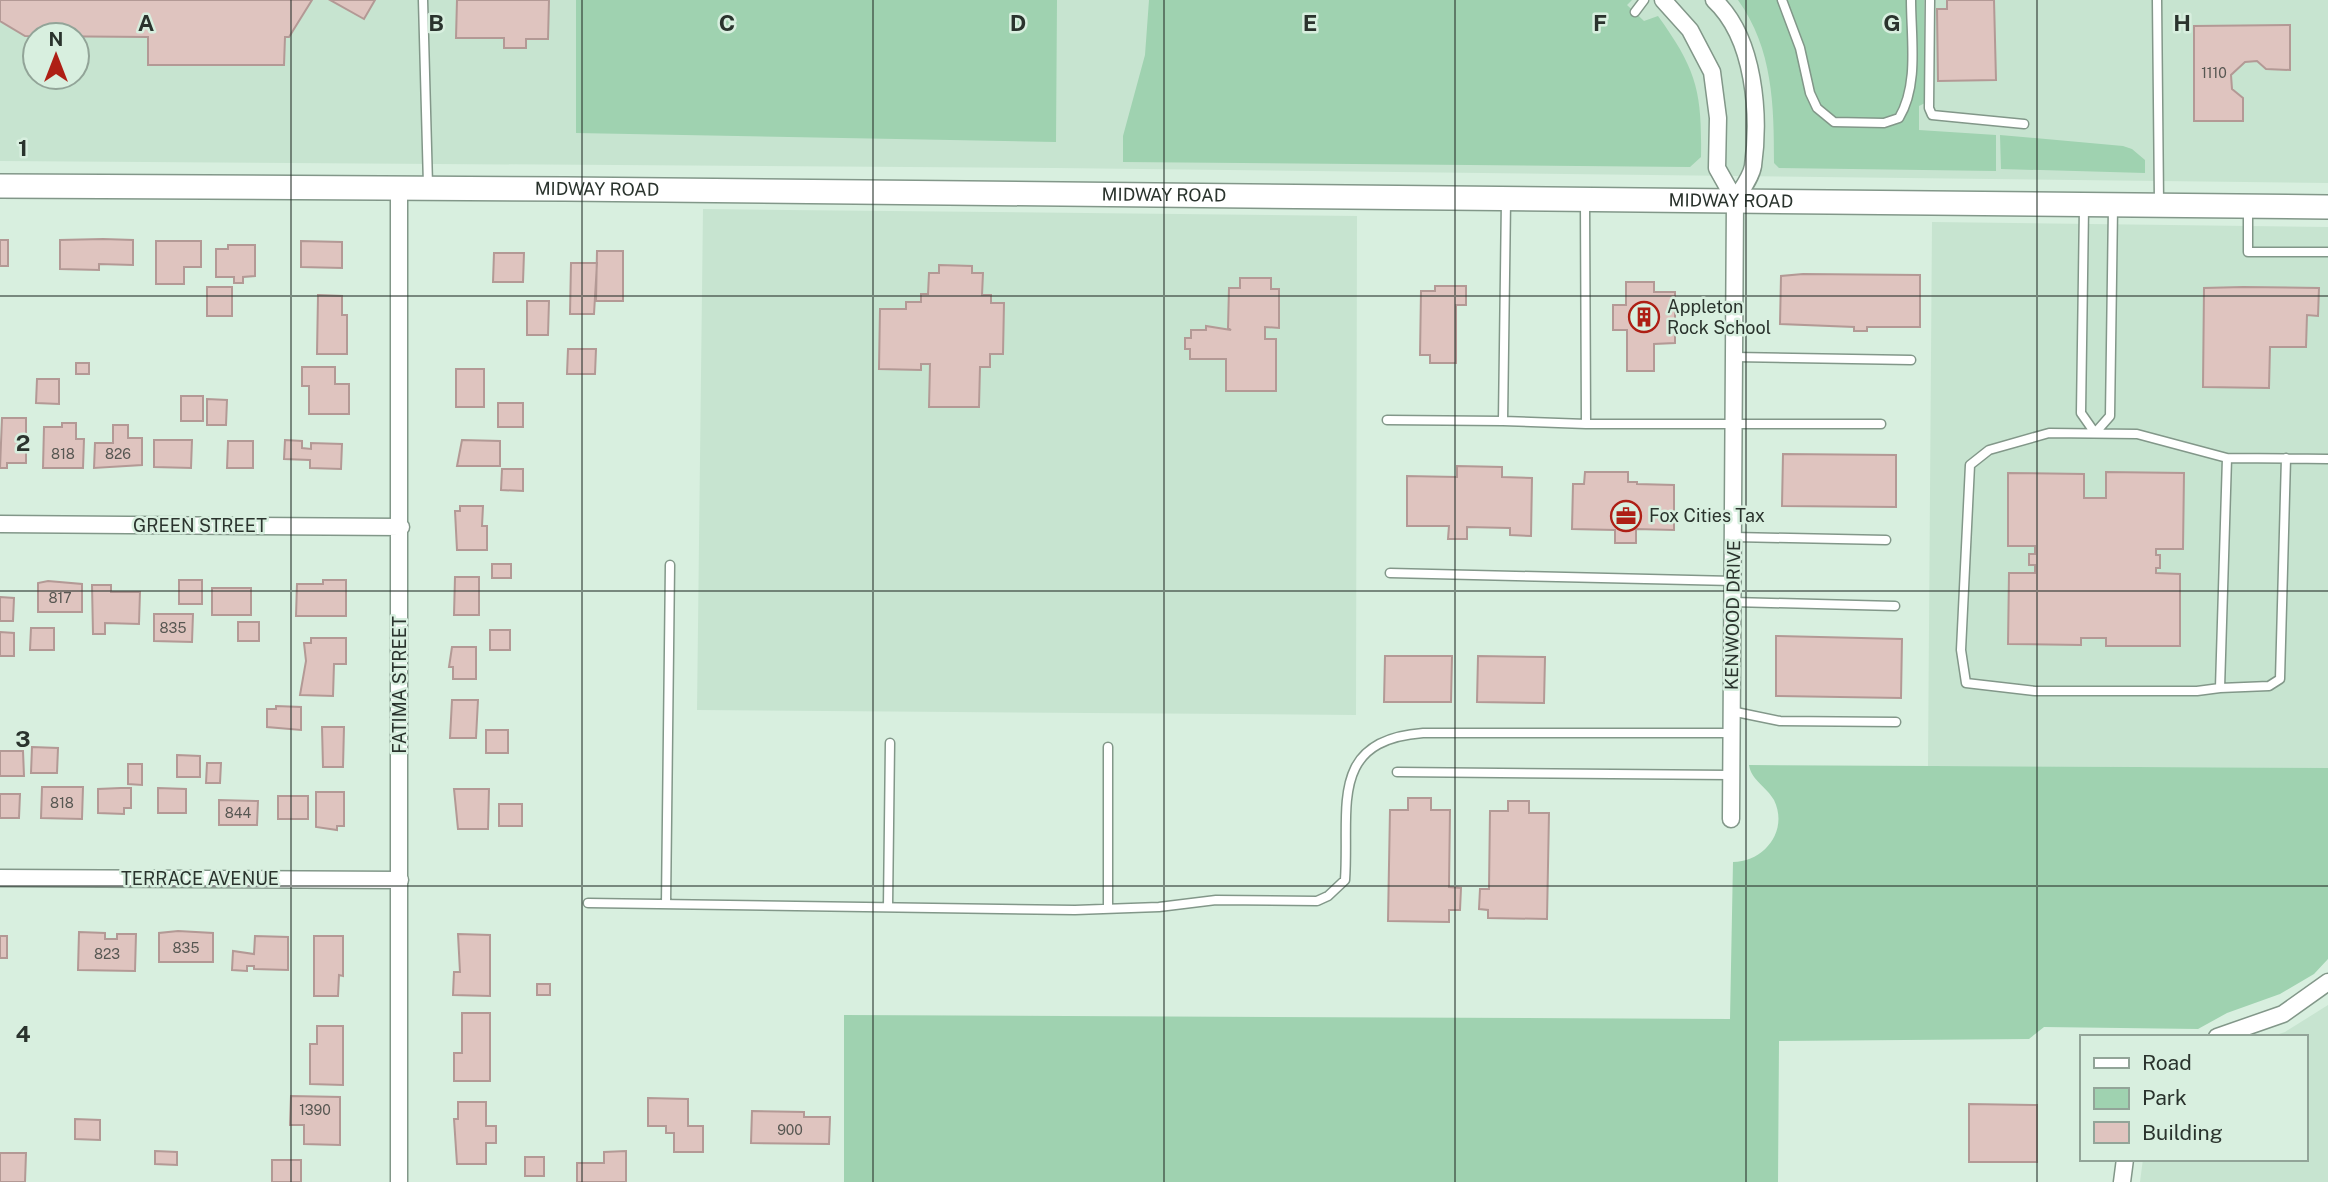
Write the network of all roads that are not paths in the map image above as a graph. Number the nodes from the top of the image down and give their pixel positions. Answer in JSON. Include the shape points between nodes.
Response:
{"nodes":[{"id":1,"x":423,"y":0,"type":"edge"},
{"id":2,"x":1644,"y":0,"type":"edge"},
{"id":3,"x":1663,"y":0,"type":"edge"},
{"id":4,"x":1714,"y":0,"type":"edge"},
{"id":5,"x":1782,"y":0,"type":"edge"},
{"id":6,"x":1911,"y":0,"type":"edge"},
{"id":7,"x":1930,"y":0,"type":"edge"},
{"id":8,"x":2157,"y":0,"type":"edge"},
{"id":9,"x":1635,"y":12,"type":"dead end"},
{"id":10,"x":2024,"y":124,"type":"dead end"},
{"id":11,"x":0,"y":186,"type":"edge"},
{"id":12,"x":399,"y":188,"type":"junction"},
{"id":13,"x":428,"y":188,"type":"junction"},
{"id":14,"x":1506,"y":198,"type":"junction"},
{"id":15,"x":1585,"y":199,"type":"junction"},
{"id":16,"x":1735,"y":200,"type":"junction"},
{"id":17,"x":2084,"y":204,"type":"junction"},
{"id":18,"x":2113,"y":204,"type":"junction"},
{"id":19,"x":2159,"y":205,"type":"junction"},
{"id":20,"x":2248,"y":206,"type":"junction"},
{"id":21,"x":2328,"y":207,"type":"edge"},
{"id":22,"x":2328,"y":252,"type":"edge"},
{"id":23,"x":1734,"y":357,"type":"junction"},
{"id":24,"x":1911,"y":360,"type":"dead end"},
{"id":25,"x":1387,"y":420,"type":"dead end"},
{"id":26,"x":1503,"y":421,"type":"junction"},
{"id":27,"x":1734,"y":423,"type":"junction"},
{"id":28,"x":1586,"y":424,"type":"junction"},
{"id":29,"x":1881,"y":424,"type":"dead end"},
{"id":30,"x":2095,"y":433,"type":"junction"},
{"id":31,"x":2227,"y":458,"type":"junction"},
{"id":32,"x":2286,"y":458,"type":"junction"},
{"id":33,"x":2328,"y":459,"type":"edge"},
{"id":34,"x":0,"y":524,"type":"edge"},
{"id":35,"x":401,"y":527,"type":"junction"},
{"id":36,"x":1734,"y":537,"type":"junction"},
{"id":37,"x":1885,"y":540,"type":"dead end"},
{"id":38,"x":670,"y":565,"type":"dead end"},
{"id":39,"x":1390,"y":573,"type":"dead end"},
{"id":40,"x":1733,"y":581,"type":"junction"},
{"id":41,"x":1733,"y":601,"type":"junction"},
{"id":42,"x":1895,"y":606,"type":"dead end"},
{"id":43,"x":2220,"y":688,"type":"junction"},
{"id":44,"x":1731,"y":711,"type":"junction"},
{"id":45,"x":1896,"y":722,"type":"dead end"},
{"id":46,"x":1731,"y":733,"type":"junction"},
{"id":47,"x":890,"y":743,"type":"dead end"},
{"id":48,"x":1108,"y":747,"type":"dead end"},
{"id":49,"x":1397,"y":772,"type":"dead end"},
{"id":50,"x":1730,"y":775,"type":"junction"},
{"id":51,"x":1731,"y":819,"type":"dead end"},
{"id":52,"x":0,"y":877,"type":"edge"},
{"id":53,"x":400,"y":880,"type":"junction"},
{"id":54,"x":587,"y":903,"type":"dead end"},
{"id":55,"x":666,"y":904,"type":"junction"},
{"id":56,"x":888,"y":907,"type":"junction"},
{"id":57,"x":1108,"y":909,"type":"junction"},
{"id":58,"x":2328,"y":982,"type":"edge"},
{"id":59,"x":2223,"y":1035,"type":"edge"},
{"id":60,"x":2125,"y":1161,"type":"edge"},
{"id":61,"x":399,"y":1182,"type":"edge"},
{"id":62,"x":2122,"y":1182,"type":"edge"}],
"edges":[{"from":1,"to":13,"type":"lane"},
{"from":2,"to":9,"type":"lane"},
{"from":3,"to":16,"type":"street","via":[[1690,30],[1712,72],[1718,118],[1717,168]]},
{"from":4,"to":16,"type":"street","via":[[1734,27],[1752,84],[1752,169]]},
{"from":5,"to":6,"type":"lane","via":[[1817,108],[1834,122],[1884,123],[1899,118],[1907,105]]},
{"from":7,"to":10,"type":"lane","via":[[1929,108],[1933,115]]},
{"from":8,"to":19,"type":"lane"},
{"from":11,"to":12,"type":"main road","name":"MIDWAY ROAD"},
{"from":12,"to":13,"type":"main road","name":"MIDWAY ROAD"},
{"from":12,"to":35,"type":"street","name":"FATIMA STREET"},
{"from":13,"to":14,"type":"main road","name":"MIDWAY ROAD"},
{"from":14,"to":15,"type":"main road","name":"MIDWAY ROAD"},
{"from":14,"to":26,"type":"lane"},
{"from":15,"to":16,"type":"main road","name":"MIDWAY ROAD"},
{"from":15,"to":28,"type":"lane"},
{"from":16,"to":17,"type":"main road","name":"MIDWAY ROAD"},
{"from":16,"to":23,"type":"street","name":"KENWOOD DRIVE"},
{"from":17,"to":18,"type":"main road","name":"MIDWAY ROAD"},
{"from":17,"to":30,"type":"lane","via":[[2081,413]]},
{"from":18,"to":19,"type":"main road","name":"MIDWAY ROAD"},
{"from":18,"to":30,"type":"lane","via":[[2110,416]]},
{"from":19,"to":20,"type":"main road","name":"MIDWAY ROAD"},
{"from":20,"to":21,"type":"main road","name":"MIDWAY ROAD"},
{"from":20,"to":22,"type":"lane","via":[[2248,252]]},
{"from":23,"to":24,"type":"lane"},
{"from":23,"to":27,"type":"street","name":"KENWOOD DRIVE"},
{"from":25,"to":26,"type":"lane"},
{"from":26,"to":28,"type":"lane"},
{"from":27,"to":28,"type":"lane"},
{"from":27,"to":29,"type":"lane"},
{"from":27,"to":36,"type":"street","name":"KENWOOD DRIVE"},
{"from":30,"to":31,"type":"lane","via":[[2137,434]]},
{"from":30,"to":43,"type":"lane","via":[[2049,433],[1989,450],[1970,465],[1961,650],[1966,683],[2035,691]]},
{"from":31,"to":32,"type":"lane"},
{"from":31,"to":43,"type":"lane"},
{"from":32,"to":33,"type":"lane"},
{"from":32,"to":43,"type":"lane","via":[[2280,679],[2269,685]]},
{"from":34,"to":35,"type":"street","name":"GREEN STREET"},
{"from":35,"to":53,"type":"street","name":"FATIMA STREET"},
{"from":36,"to":37,"type":"lane"},
{"from":36,"to":40,"type":"street","name":"KENWOOD DRIVE"},
{"from":38,"to":55,"type":"lane"},
{"from":39,"to":40,"type":"lane"},
{"from":40,"to":41,"type":"street","name":"KENWOOD DRIVE"},
{"from":41,"to":42,"type":"lane"},
{"from":41,"to":44,"type":"street","name":"KENWOOD DRIVE"},
{"from":44,"to":45,"type":"lane","via":[[1780,721]]},
{"from":44,"to":46,"type":"street","name":"KENWOOD DRIVE"},
{"from":46,"to":50,"type":"street","name":"KENWOOD DRIVE"},
{"from":46,"to":57,"type":"lane","via":[[1395,735],[1378,741],[1349,776],[1345,880],[1328,896],[1317,901],[1216,900]]},
{"from":47,"to":56,"type":"lane"},
{"from":48,"to":57,"type":"lane"},
{"from":49,"to":50,"type":"lane"},
{"from":50,"to":51,"type":"street","name":"KENWOOD DRIVE"},
{"from":52,"to":53,"type":"street","name":"TERRACE AVENUE"},
{"from":53,"to":61,"type":"street","name":"FATIMA STREET"},
{"from":54,"to":55,"type":"lane"},
{"from":55,"to":56,"type":"lane"},
{"from":56,"to":57,"type":"lane"},
{"from":58,"to":59,"type":"street","via":[[2283,1014]]},
{"from":60,"to":62,"type":"street"}]}
